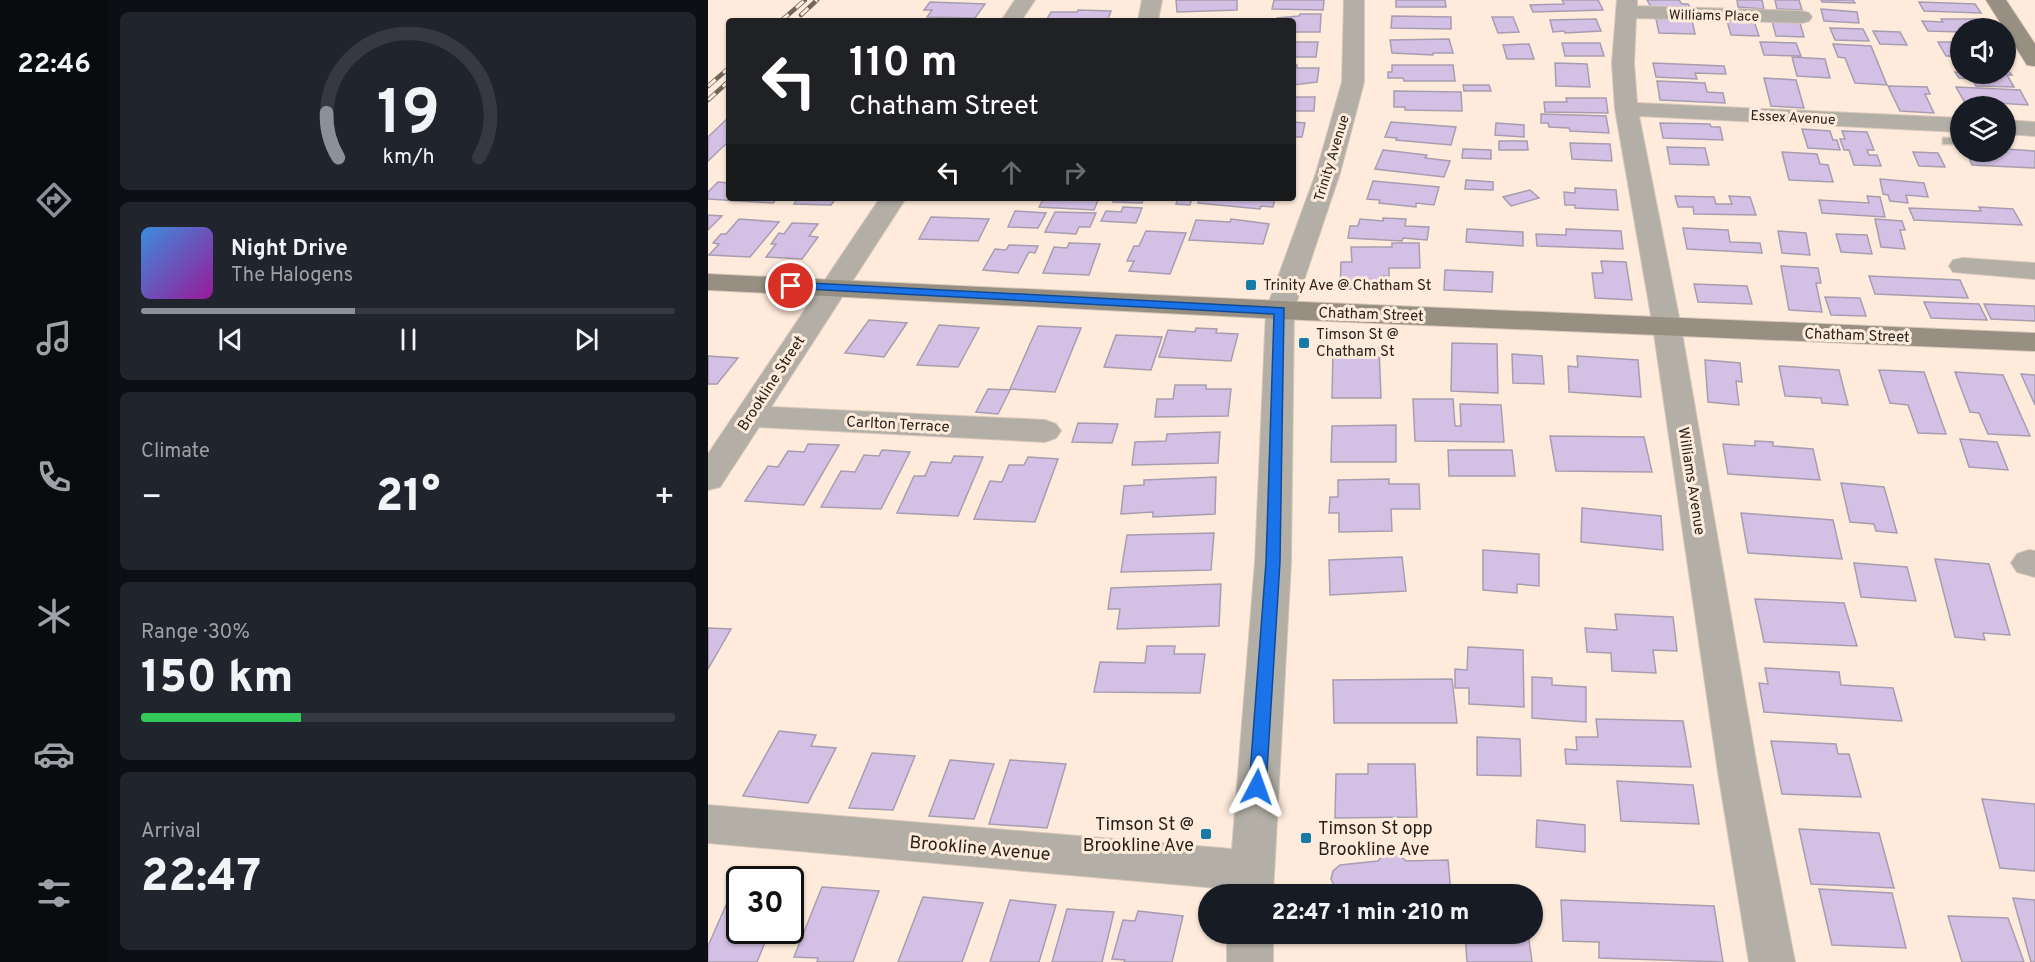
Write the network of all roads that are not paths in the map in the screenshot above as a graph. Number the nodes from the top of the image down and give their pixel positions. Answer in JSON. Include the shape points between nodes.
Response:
{"nodes":[{"id":1,"x":1024,"y":0,"type":"edge"},
{"id":2,"x":1152,"y":0,"type":"edge"},
{"id":3,"x":1354,"y":0,"type":"edge"},
{"id":4,"x":1996,"y":0,"type":"edge"},
{"id":5,"x":1627,"y":6,"type":"edge"},
{"id":6,"x":1802,"y":17,"type":"dead end"},
{"id":7,"x":1013,"y":18,"type":"edge"},
{"id":8,"x":1149,"y":18,"type":"edge"},
{"id":9,"x":2035,"y":60,"type":"edge"},
{"id":10,"x":1626,"y":110,"type":"junction"},
{"id":11,"x":2016,"y":128,"type":"edge"},
{"id":12,"x":2035,"y":129,"type":"edge"},
{"id":13,"x":1950,"y":133,"type":"edge"},
{"id":14,"x":891,"y":201,"type":"edge"},
{"id":15,"x":1963,"y":266,"type":"dead end"},
{"id":16,"x":2035,"y":271,"type":"edge"},
{"id":17,"x":708,"y":282,"type":"edge"},
{"id":18,"x":833,"y":287,"type":"junction"},
{"id":19,"x":1280,"y":310,"type":"junction"},
{"id":20,"x":1667,"y":327,"type":"junction"},
{"id":21,"x":2035,"y":342,"type":"edge"},
{"id":22,"x":751,"y":416,"type":"junction"},
{"id":23,"x":1045,"y":431,"type":"dead end"},
{"id":24,"x":708,"y":479,"type":"edge"},
{"id":25,"x":708,"y":824,"type":"edge"},
{"id":26,"x":1251,"y":883,"type":"edge"},
{"id":27,"x":1250,"y":944,"type":"edge"},
{"id":28,"x":1250,"y":962,"type":"edge"},
{"id":29,"x":1772,"y":962,"type":"edge"}],
"edges":[{"from":1,"to":7,"type":"street"},
{"from":2,"to":8,"type":"street"},
{"from":3,"to":19,"type":"street","name":"Trinity Avenue","via":[[1353,82],[1328,173]]},
{"from":4,"to":9,"type":"main road"},
{"from":5,"to":6,"type":"street","name":"Williams Place"},
{"from":5,"to":10,"type":"street","name":"Williams Avenue","via":[[1623,63]]},
{"from":10,"to":13,"type":"street","name":"Essex Avenue"},
{"from":10,"to":20,"type":"street","name":"Williams Avenue"},
{"from":11,"to":12,"type":"street"},
{"from":14,"to":18,"type":"street","name":"Brookline Street"},
{"from":15,"to":16,"type":"street"},
{"from":17,"to":18,"type":"main road","name":"Chatham Street"},
{"from":18,"to":19,"type":"main road","name":"Chatham Street"},
{"from":18,"to":22,"type":"street","name":"Brookline Street"},
{"from":19,"to":20,"type":"main road","name":"Chatham Street"},
{"from":19,"to":26,"type":"street","name":"Trinity Avenue","via":[[1273,562]]},
{"from":20,"to":21,"type":"main road","name":"Chatham Street"},
{"from":20,"to":29,"type":"street","name":"Williams Avenue"},
{"from":22,"to":23,"type":"street","name":"Carlton Terrace"},
{"from":22,"to":24,"type":"street","name":"Brookline Street"},
{"from":25,"to":26,"type":"street","name":"Brookline Avenue"},
{"from":27,"to":28,"type":"street"}]}
